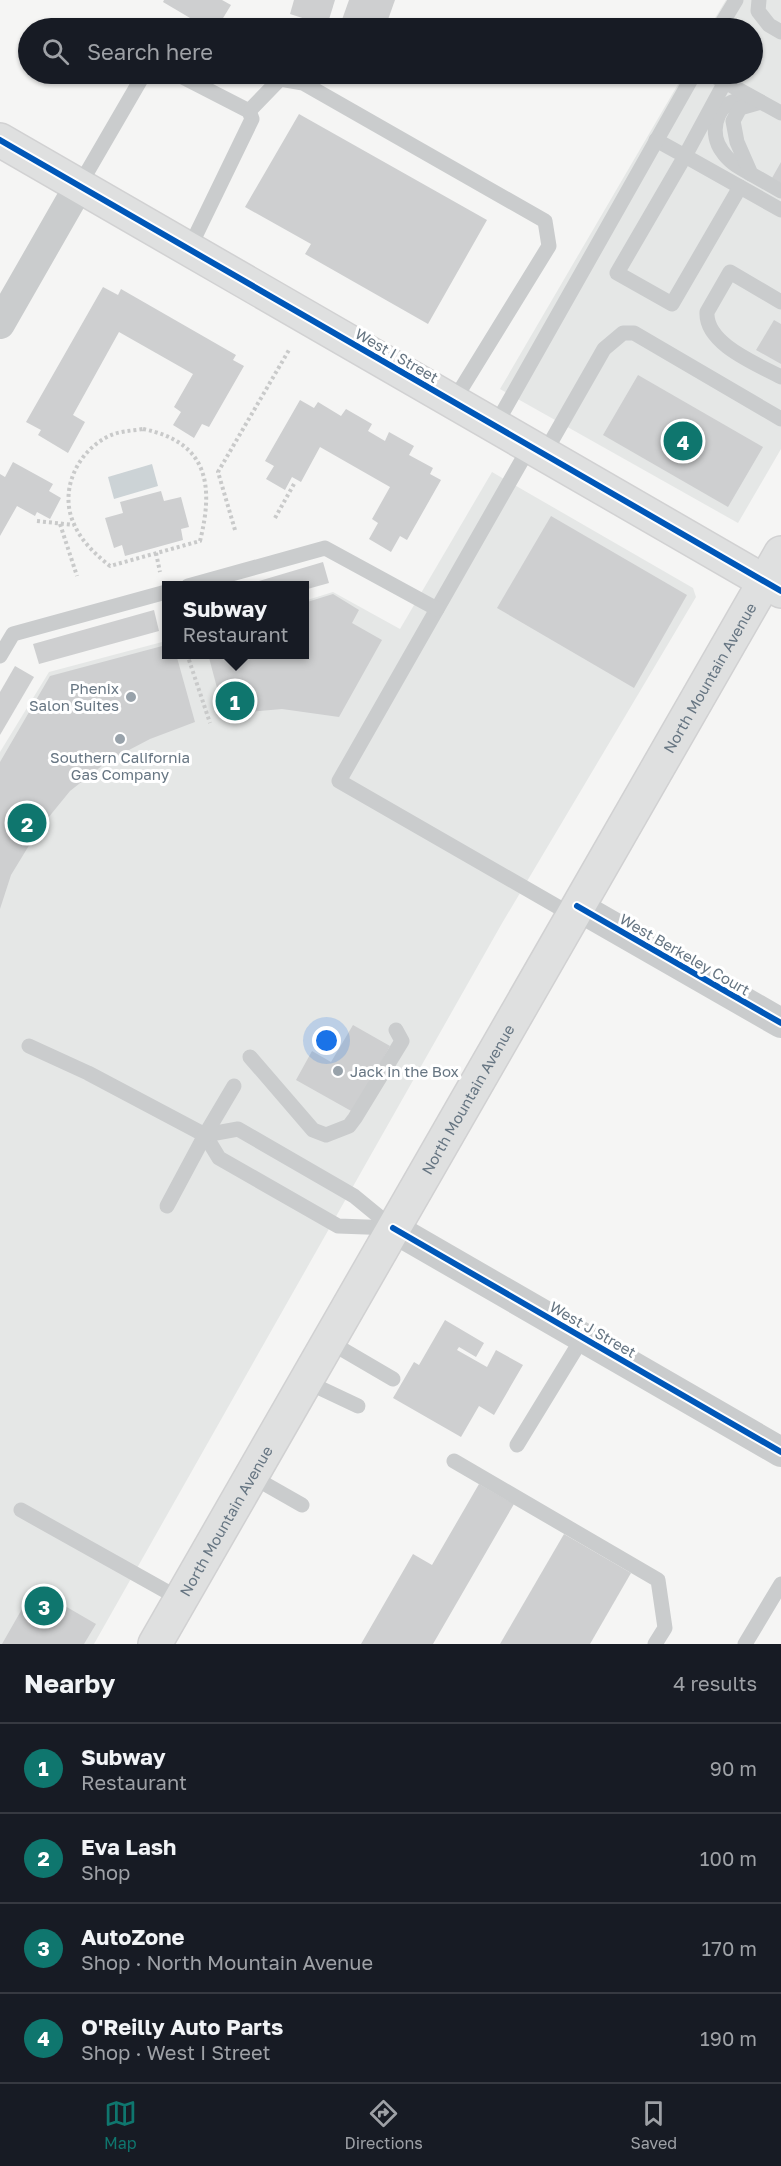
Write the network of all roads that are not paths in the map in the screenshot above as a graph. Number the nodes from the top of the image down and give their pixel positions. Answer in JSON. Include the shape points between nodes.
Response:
{"nodes":[{"id":1,"x":736,"y":0,"type":"edge"},
{"id":2,"x":759,"y":0,"type":"edge"},
{"id":3,"x":725,"y":18,"type":"edge"},
{"id":4,"x":781,"y":32,"type":"edge"},
{"id":5,"x":138,"y":84,"type":"edge"},
{"id":6,"x":196,"y":84,"type":"edge"},
{"id":7,"x":275,"y":84,"type":"edge"},
{"id":8,"x":305,"y":84,"type":"edge"},
{"id":9,"x":688,"y":84,"type":"edge"},
{"id":10,"x":724,"y":84,"type":"edge"},
{"id":11,"x":729,"y":84,"type":"edge"},
{"id":12,"x":761,"y":102,"type":"junction"},
{"id":13,"x":249,"y":111,"type":"junction"},
{"id":14,"x":781,"y":113,"type":"edge"},
{"id":15,"x":0,"y":140,"type":"edge"},
{"id":16,"x":656,"y":140,"type":"junction"},
{"id":17,"x":685,"y":156,"type":"junction"},
{"id":18,"x":751,"y":174,"type":"junction"},
{"id":19,"x":80,"y":186,"type":"junction"},
{"id":20,"x":740,"y":187,"type":"junction"},
{"id":21,"x":781,"y":191,"type":"edge"},
{"id":22,"x":781,"y":210,"type":"edge"},
{"id":23,"x":189,"y":249,"type":"junction"},
{"id":24,"x":781,"y":302,"type":"edge"},
{"id":25,"x":0,"y":324,"type":"edge"},
{"id":26,"x":781,"y":377,"type":"edge"},
{"id":27,"x":453,"y":402,"type":"junction"},
{"id":28,"x":781,"y":419,"type":"edge"},
{"id":29,"x":495,"y":426,"type":"junction"},
{"id":30,"x":537,"y":450,"type":"junction"},
{"id":31,"x":781,"y":554,"type":"edge"},
{"id":32,"x":203,"y":581,"type":"edge"},
{"id":33,"x":773,"y":586,"type":"edge"},
{"id":34,"x":162,"y":592,"type":"edge"},
{"id":35,"x":437,"y":609,"type":"junction"},
{"id":36,"x":0,"y":656,"type":"edge"},
{"id":37,"x":575,"y":911,"type":"junction"},
{"id":38,"x":781,"y":1023,"type":"edge"},
{"id":39,"x":396,"y":1029,"type":"dead end"},
{"id":40,"x":29,"y":1046,"type":"dead end"},
{"id":41,"x":250,"y":1058,"type":"dead end"},
{"id":42,"x":234,"y":1086,"type":"dead end"},
{"id":43,"x":205,"y":1135,"type":"junction"},
{"id":44,"x":167,"y":1206,"type":"dead end"},
{"id":45,"x":393,"y":1228,"type":"junction"},
{"id":46,"x":583,"y":1337,"type":"junction"},
{"id":47,"x":328,"y":1341,"type":"junction"},
{"id":48,"x":393,"y":1379,"type":"dead end"},
{"id":49,"x":305,"y":1381,"type":"junction"},
{"id":50,"x":358,"y":1406,"type":"dead end"},
{"id":51,"x":517,"y":1445,"type":"dead end"},
{"id":52,"x":781,"y":1452,"type":"edge"},
{"id":53,"x":454,"y":1461,"type":"dead end"},
{"id":54,"x":251,"y":1476,"type":"junction"},
{"id":55,"x":302,"y":1505,"type":"dead end"},
{"id":56,"x":21,"y":1510,"type":"dead end"},
{"id":57,"x":781,"y":1584,"type":"edge"},
{"id":58,"x":180,"y":1599,"type":"junction"},
{"id":59,"x":155,"y":1644,"type":"edge"},
{"id":60,"x":656,"y":1644,"type":"edge"},
{"id":61,"x":745,"y":1644,"type":"edge"}],
"edges":[{"from":1,"to":3,"type":"lane"},
{"from":2,"to":4,"type":"lane","via":[[758,11]]},
{"from":5,"to":19,"type":"lane"},
{"from":6,"to":13,"type":"lane"},
{"from":7,"to":13,"type":"lane"},
{"from":8,"to":27,"type":"lane","via":[[545,221],[549,246]]},
{"from":9,"to":16,"type":"lane"},
{"from":10,"to":17,"type":"lane"},
{"from":11,"to":12,"type":"lane"},
{"from":12,"to":14,"type":"lane"},
{"from":12,"to":18,"type":"lane","via":[[740,108],[734,122],[737,142]]},
{"from":12,"to":18,"type":"lane","via":[[735,101],[720,111],[714,131],[720,149],[733,164]]},
{"from":13,"to":23,"type":"lane","via":[[252,119]]},
{"from":15,"to":19,"type":"main road","name":"West I Street"},
{"from":16,"to":17,"type":"lane"},
{"from":16,"to":29,"type":"lane"},
{"from":17,"to":20,"type":"lane"},
{"from":17,"to":20,"type":"lane","via":[[617,273],[672,304]]},
{"from":18,"to":21,"type":"lane"},
{"from":19,"to":23,"type":"main road","name":"West I Street"},
{"from":19,"to":25,"type":"street"},
{"from":20,"to":22,"type":"lane"},
{"from":23,"to":27,"type":"main road","name":"West I Street"},
{"from":24,"to":26,"type":"lane","via":[[729,272],[707,312],[708,325],[718,340]]},
{"from":27,"to":29,"type":"main road","name":"West I Street"},
{"from":28,"to":30,"type":"lane","via":[[633,333],[622,333],[604,349]]},
{"from":29,"to":30,"type":"main road","name":"West I Street"},
{"from":30,"to":33,"type":"main road","name":"West I Street"},
{"from":30,"to":35,"type":"lane"},
{"from":31,"to":33,"type":"main road","name":"North Mountain Avenue"},
{"from":32,"to":35,"type":"lane","via":[[325,548]]},
{"from":33,"to":37,"type":"main road","name":"North Mountain Avenue"},
{"from":34,"to":36,"type":"lane","via":[[13,634]]},
{"from":35,"to":37,"type":"lane","via":[[339,781]]},
{"from":37,"to":38,"type":"street","name":"West Berkeley Court"},
{"from":37,"to":45,"type":"main road","name":"North Mountain Avenue"},
{"from":39,"to":41,"type":"lane","via":[[402,1041],[355,1118],[349,1126],[326,1135],[313,1130]]},
{"from":40,"to":43,"type":"lane"},
{"from":42,"to":43,"type":"lane"},
{"from":43,"to":44,"type":"lane"},
{"from":43,"to":45,"type":"lane","via":[[238,1129],[354,1196]]},
{"from":43,"to":45,"type":"lane","via":[[219,1158],[338,1226]]},
{"from":45,"to":46,"type":"street","name":"West J Street"},
{"from":45,"to":47,"type":"main road","name":"North Mountain Avenue"},
{"from":46,"to":51,"type":"lane"},
{"from":46,"to":52,"type":"street","name":"West J Street"},
{"from":47,"to":48,"type":"lane"},
{"from":47,"to":49,"type":"main road","name":"North Mountain Avenue"},
{"from":49,"to":50,"type":"lane"},
{"from":49,"to":54,"type":"main road","name":"North Mountain Avenue"},
{"from":53,"to":60,"type":"lane","via":[[658,1580],[665,1628]]},
{"from":54,"to":55,"type":"lane"},
{"from":54,"to":58,"type":"main road","name":"North Mountain Avenue"},
{"from":56,"to":58,"type":"lane"},
{"from":57,"to":61,"type":"lane"},
{"from":58,"to":59,"type":"main road","name":"North Mountain Avenue"}]}
